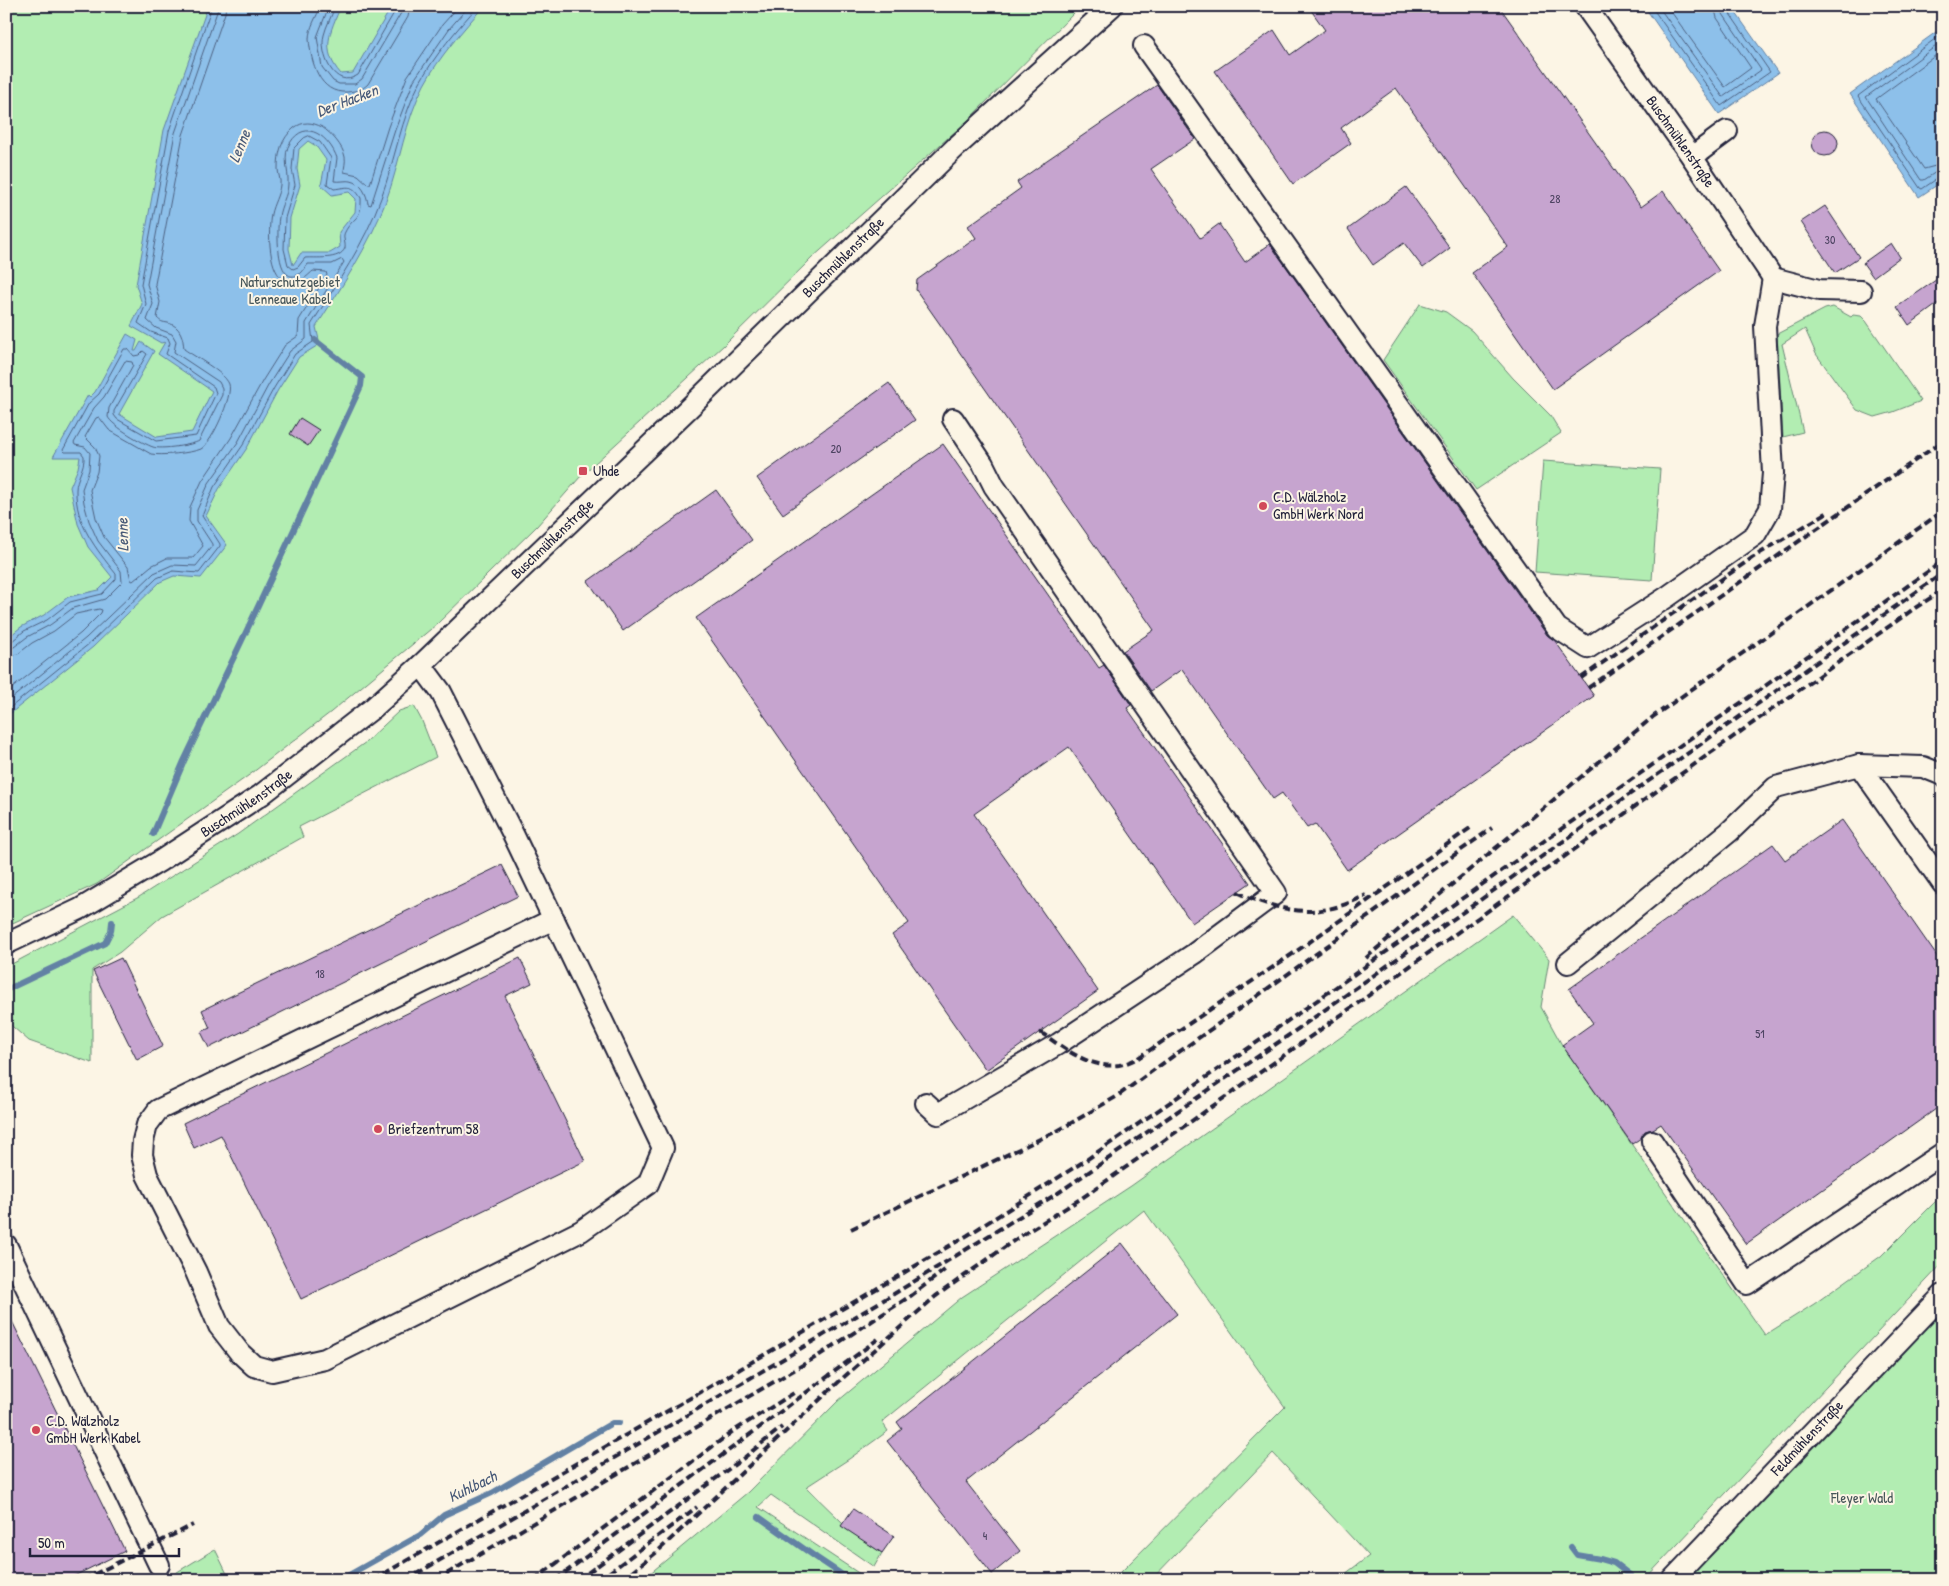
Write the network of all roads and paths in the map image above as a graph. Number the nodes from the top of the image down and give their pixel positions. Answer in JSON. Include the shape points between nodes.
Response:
{"nodes":[{"id":1,"x":1112,"y":6,"type":"edge"},
{"id":2,"x":1585,"y":6,"type":"edge"},
{"id":3,"x":1144,"y":46,"type":"dead end"},
{"id":4,"x":1727,"y":131,"type":"dead end"},
{"id":5,"x":1692,"y":157,"type":"junction"},
{"id":6,"x":1773,"y":278,"type":"junction"},
{"id":7,"x":1862,"y":291,"type":"dead end"},
{"id":8,"x":953,"y":419,"type":"dead end"},
{"id":9,"x":421,"y":664,"type":"junction"},
{"id":10,"x":1859,"y":765,"type":"junction"},
{"id":11,"x":1943,"y":776,"type":"edge"},
{"id":12,"x":1943,"y":884,"type":"edge"},
{"id":13,"x":554,"y":920,"type":"junction"},
{"id":14,"x":6,"y":944,"type":"edge"},
{"id":15,"x":1568,"y":963,"type":"dead end"},
{"id":16,"x":926,"y":1104,"type":"dead end"},
{"id":17,"x":1652,"y":1141,"type":"dead end"},
{"id":18,"x":1943,"y":1153,"type":"edge"},
{"id":19,"x":6,"y":1245,"type":"edge"},
{"id":20,"x":1943,"y":1295,"type":"edge"},
{"id":21,"x":159,"y":1565,"type":"dead end"},
{"id":22,"x":1672,"y":1580,"type":"edge"}],
"edges":[{"from":1,"to":9,"type":"street","name":"Buschmühlenstraße","via":[[956,147],[697,401]]},
{"from":2,"to":5,"type":"street","name":"Buschmühlenstraße"},
{"from":3,"to":6,"type":"street","via":[[1557,628],[1588,648],[1755,534],[1770,509],[1773,473],[1765,326]]},
{"from":4,"to":5,"type":"street"},
{"from":5,"to":6,"type":"street","name":"Buschmühlenstraße"},
{"from":6,"to":7,"type":"street","via":[[1819,290]]},
{"from":8,"to":16,"type":"street","via":[[994,486],[1276,893],[1194,954],[1058,1044],[938,1114]]},
{"from":9,"to":13,"type":"street","via":[[441,692]]},
{"from":9,"to":14,"type":"street","name":"Buschmühlenstraße","via":[[373,708],[262,795],[80,910]]},
{"from":10,"to":11,"type":"street","via":[[1922,768]]},
{"from":10,"to":12,"type":"street"},
{"from":10,"to":15,"type":"street","via":[[1776,788],[1729,832]]},
{"from":13,"to":13,"type":"street","via":[[663,1148],[648,1184],[581,1231],[325,1359],[272,1371],[254,1366],[219,1326],[147,1175],[142,1155],[147,1125],[158,1110]]},
{"from":17,"to":18,"type":"street","via":[[1748,1284]]},
{"from":19,"to":21,"type":"street"},
{"from":20,"to":22,"type":"street","name":"Feldmühlenstraße"}]}
